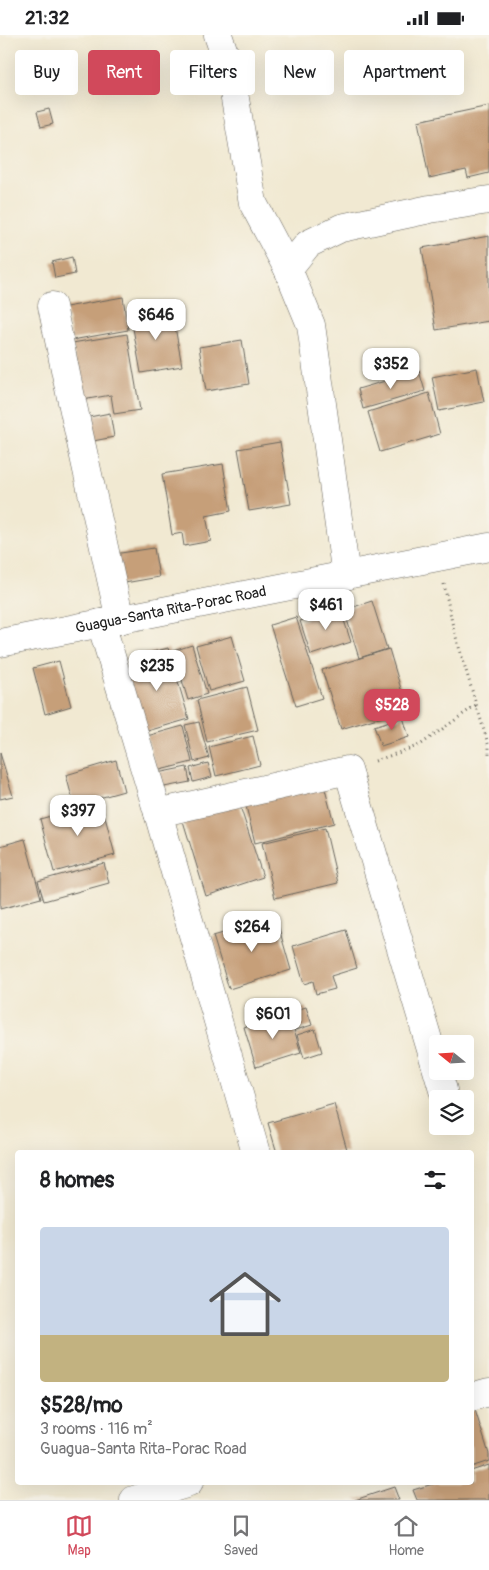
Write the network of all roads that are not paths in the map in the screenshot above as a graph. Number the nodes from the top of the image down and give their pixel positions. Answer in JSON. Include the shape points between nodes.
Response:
{"nodes":[{"id":1,"x":218,"y":35,"type":"edge"},
{"id":2,"x":489,"y":200,"type":"edge"},
{"id":3,"x":288,"y":269,"type":"junction"},
{"id":4,"x":52,"y":307,"type":"dead end"},
{"id":5,"x":489,"y":547,"type":"edge"},
{"id":6,"x":346,"y":576,"type":"junction"},
{"id":7,"x":111,"y":621,"type":"junction"},
{"id":8,"x":0,"y":643,"type":"edge"},
{"id":9,"x":158,"y":813,"type":"junction"},
{"id":10,"x":443,"y":1090,"type":"dead end"},
{"id":11,"x":255,"y":1150,"type":"edge"},
{"id":12,"x":489,"y":1392,"type":"edge"},
{"id":13,"x":474,"y":1396,"type":"edge"},
{"id":14,"x":183,"y":1485,"type":"edge"},
{"id":15,"x":134,"y":1500,"type":"edge"}],
"edges":[{"from":1,"to":3,"type":"street","via":[[230,70],[253,203]]},
{"from":2,"to":3,"type":"street","via":[[341,228],[308,244]]},
{"from":3,"to":6,"type":"street","via":[[311,325]]},
{"from":4,"to":7,"type":"street"},
{"from":5,"to":6,"type":"street","name":"Guagua-Santa Rita-Porac Road"},
{"from":6,"to":7,"type":"street","name":"Guagua-Santa Rita-Porac Road"},
{"from":7,"to":8,"type":"street","name":"Guagua-Santa Rita-Porac Road"},
{"from":7,"to":9,"type":"street"},
{"from":9,"to":10,"type":"street","via":[[348,770]]},
{"from":9,"to":11,"type":"street"},
{"from":12,"to":13,"type":"street"},
{"from":14,"to":15,"type":"street"}]}
